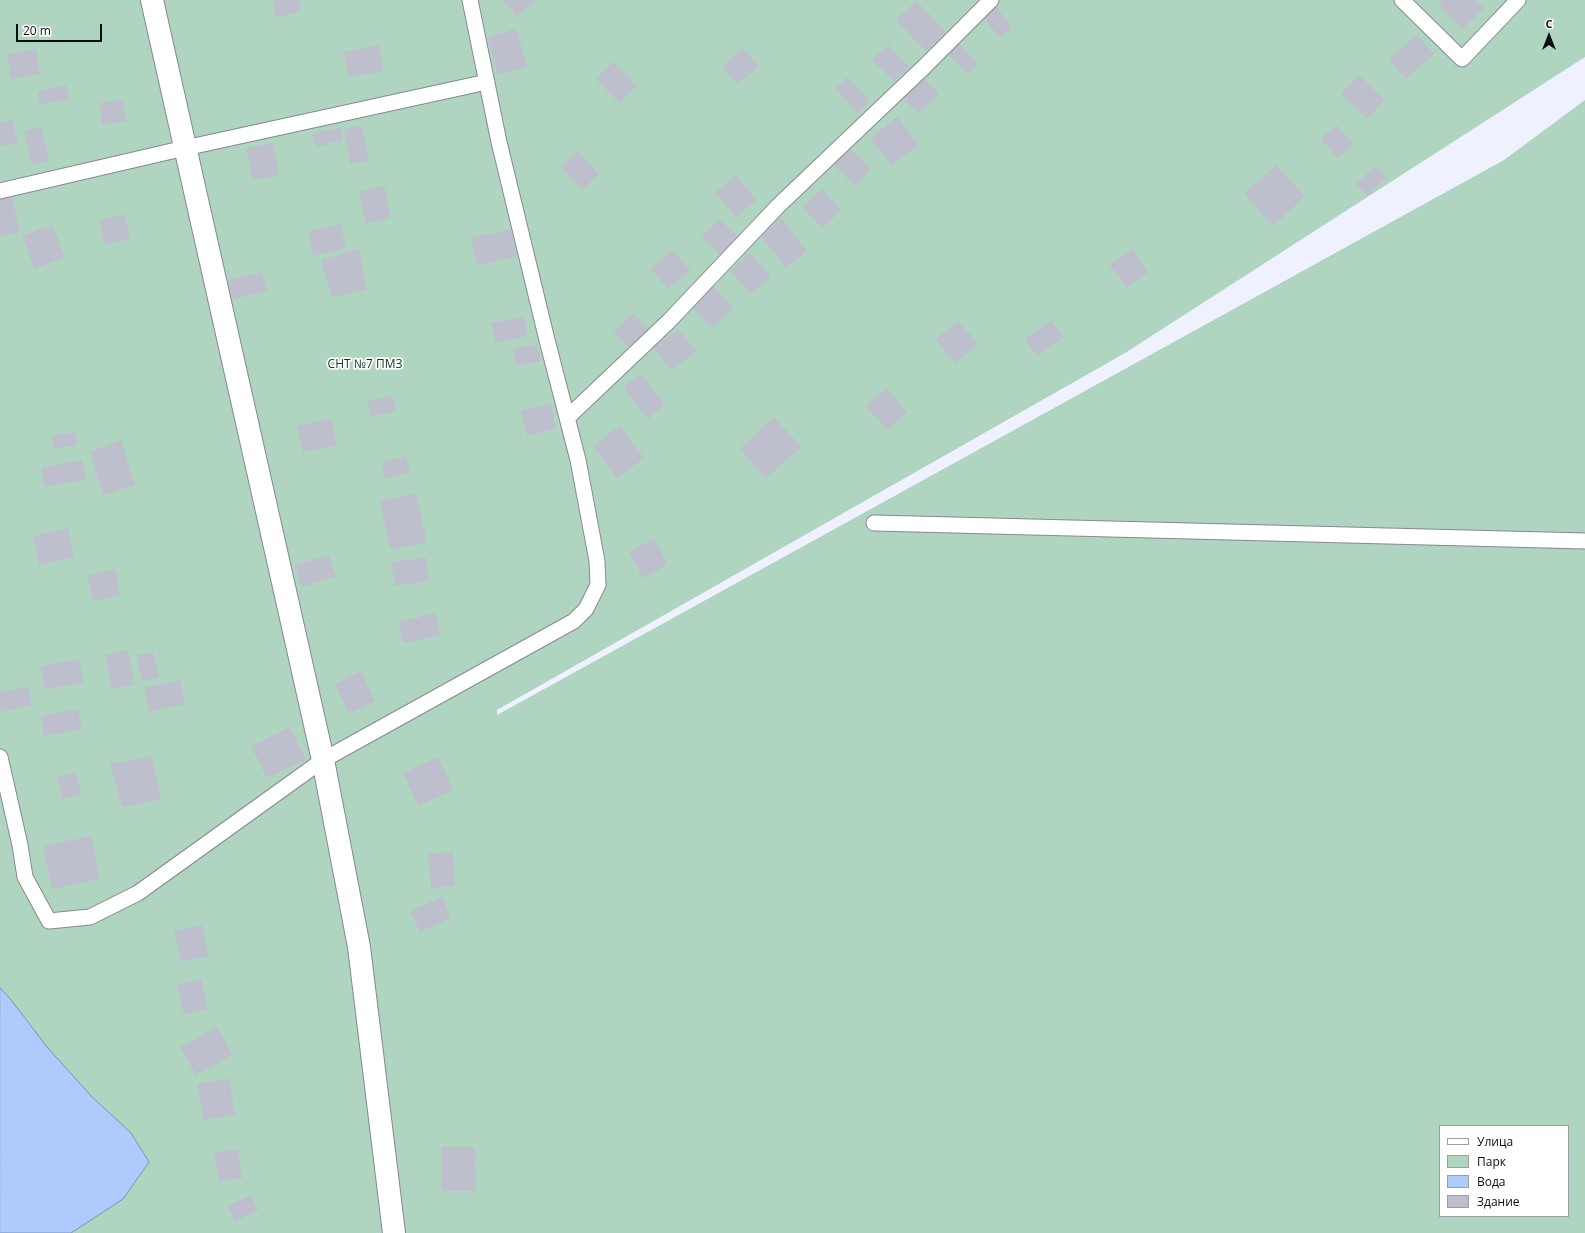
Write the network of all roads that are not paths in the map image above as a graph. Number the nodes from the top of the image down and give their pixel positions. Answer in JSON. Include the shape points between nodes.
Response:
{"nodes":[{"id":1,"x":152,"y":0,"type":"edge"},
{"id":2,"x":470,"y":0,"type":"edge"},
{"id":3,"x":991,"y":0,"type":"edge"},
{"id":4,"x":1402,"y":0,"type":"edge"},
{"id":5,"x":1518,"y":0,"type":"edge"},
{"id":6,"x":487,"y":82,"type":"junction"},
{"id":7,"x":185,"y":148,"type":"junction"},
{"id":8,"x":0,"y":191,"type":"edge"},
{"id":9,"x":567,"y":418,"type":"junction"},
{"id":10,"x":874,"y":523,"type":"dead end"},
{"id":11,"x":1585,"y":541,"type":"edge"},
{"id":12,"x":0,"y":757,"type":"edge"},
{"id":13,"x":323,"y":760,"type":"junction"},
{"id":14,"x":394,"y":1233,"type":"edge"}],
"edges":[{"from":1,"to":7,"type":"street"},
{"from":2,"to":6,"type":"lane"},
{"from":3,"to":9,"type":"lane","via":[[778,206],[668,322]]},
{"from":4,"to":5,"type":"lane","via":[[1462,59]]},
{"from":6,"to":7,"type":"lane"},
{"from":6,"to":9,"type":"lane","via":[[501,150]]},
{"from":7,"to":8,"type":"lane"},
{"from":7,"to":13,"type":"street"},
{"from":9,"to":13,"type":"lane","via":[[578,460],[597,562],[598,585],[586,609],[574,621]]},
{"from":10,"to":11,"type":"lane"},
{"from":12,"to":13,"type":"lane","via":[[25,877],[49,921],[90,917],[138,893]]},
{"from":13,"to":14,"type":"street","via":[[359,948]]}]}
